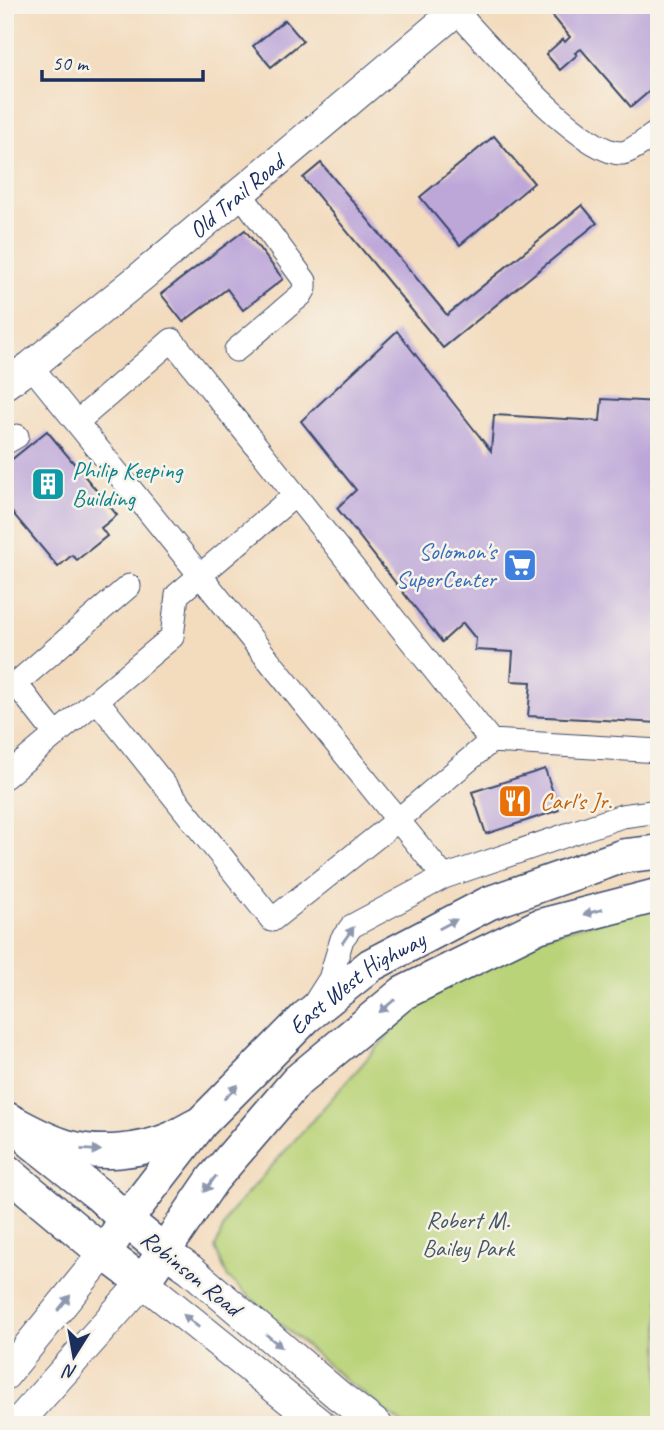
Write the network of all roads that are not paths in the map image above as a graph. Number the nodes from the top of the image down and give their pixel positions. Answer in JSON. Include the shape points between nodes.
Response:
{"nodes":[{"id":1,"x":459,"y":8,"type":"edge"},
{"id":2,"x":659,"y":131,"type":"edge"},
{"id":3,"x":240,"y":193,"type":"junction"},
{"id":4,"x":236,"y":350,"type":"dead end"},
{"id":5,"x":32,"y":366,"type":"junction"},
{"id":6,"x":5,"y":384,"type":"edge"},
{"id":7,"x":77,"y":422,"type":"junction"},
{"id":8,"x":295,"y":495,"type":"junction"},
{"id":9,"x":200,"y":575,"type":"junction"},
{"id":10,"x":130,"y":586,"type":"dead end"},
{"id":11,"x":10,"y":688,"type":"edge"},
{"id":12,"x":97,"y":700,"type":"junction"},
{"id":13,"x":56,"y":735,"type":"junction"},
{"id":14,"x":491,"y":741,"type":"junction"},
{"id":15,"x":659,"y":751,"type":"edge"},
{"id":16,"x":5,"y":777,"type":"edge"},
{"id":17,"x":659,"y":811,"type":"edge"},
{"id":18,"x":398,"y":820,"type":"junction"},
{"id":19,"x":659,"y":852,"type":"edge"},
{"id":20,"x":444,"y":877,"type":"junction"},
{"id":21,"x":659,"y":895,"type":"edge"},
{"id":22,"x":306,"y":1017,"type":"junction"},
{"id":23,"x":5,"y":1119,"type":"edge"},
{"id":24,"x":202,"y":1122,"type":"junction"},
{"id":25,"x":5,"y":1170,"type":"edge"},
{"id":26,"x":126,"y":1220,"type":"junction"},
{"id":27,"x":164,"y":1251,"type":"junction"},
{"id":28,"x":104,"y":1253,"type":"junction"},
{"id":29,"x":143,"y":1282,"type":"junction"},
{"id":30,"x":5,"y":1375,"type":"edge"},
{"id":31,"x":16,"y":1425,"type":"edge"},
{"id":32,"x":321,"y":1425,"type":"edge"},
{"id":33,"x":377,"y":1425,"type":"edge"}],
"edges":[{"from":1,"to":2,"type":"lane","via":[[550,111],[594,144],[625,153]]},
{"from":1,"to":3,"type":"main road","name":"Old Trail Road"},
{"from":3,"to":4,"type":"lane","via":[[305,281],[305,288]]},
{"from":3,"to":5,"type":"main road","name":"Old Trail Road"},
{"from":5,"to":6,"type":"main road","name":"Old Trail Road"},
{"from":5,"to":7,"type":"lane"},
{"from":7,"to":8,"type":"lane","via":[[172,340]]},
{"from":7,"to":9,"type":"lane"},
{"from":8,"to":9,"type":"lane"},
{"from":8,"to":14,"type":"lane"},
{"from":9,"to":12,"type":"lane","via":[[177,595],[172,637]]},
{"from":9,"to":18,"type":"lane"},
{"from":10,"to":11,"type":"lane"},
{"from":11,"to":13,"type":"lane"},
{"from":12,"to":13,"type":"lane"},
{"from":12,"to":18,"type":"lane","via":[[272,920]]},
{"from":13,"to":16,"type":"lane"},
{"from":14,"to":15,"type":"lane"},
{"from":14,"to":18,"type":"lane"},
{"from":17,"to":20,"type":"lane","via":[[622,816]]},
{"from":18,"to":20,"type":"lane"},
{"from":22,"to":19,"type":"highway","name":"East West Highway","one_way":true,"via":[[371,965],[489,903],[623,856]]},
{"from":22,"to":20,"type":"lane","one_way":true,"via":[[330,979],[342,939],[352,926]]},
{"from":21,"to":27,"type":"highway","name":"East West Highway","one_way":true,"via":[[539,926],[403,993],[297,1081],[213,1179]]},
{"from":24,"to":22,"type":"highway","name":"East West Highway","one_way":true},
{"from":23,"to":24,"type":"highway","one_way":true,"via":[[63,1146],[111,1151],[161,1142]]},
{"from":23,"to":26,"type":"highway","name":"Robinson Road"},
{"from":24,"to":26,"type":"highway","name":"East West Highway"},
{"from":25,"to":28,"type":"highway","name":"Robinson Road"},
{"from":26,"to":27,"type":"highway","name":"Robinson Road"},
{"from":26,"to":28,"type":"highway","name":"East West Highway"},
{"from":27,"to":29,"type":"highway","name":"East West Highway"},
{"from":27,"to":33,"type":"main road","name":"Robinson Road","one_way":true},
{"from":28,"to":29,"type":"highway","name":"Robinson Road"},
{"from":30,"to":28,"type":"main road","one_way":true},
{"from":29,"to":31,"type":"main road"},
{"from":32,"to":29,"type":"main road","name":"Robinson Road","one_way":true}]}
